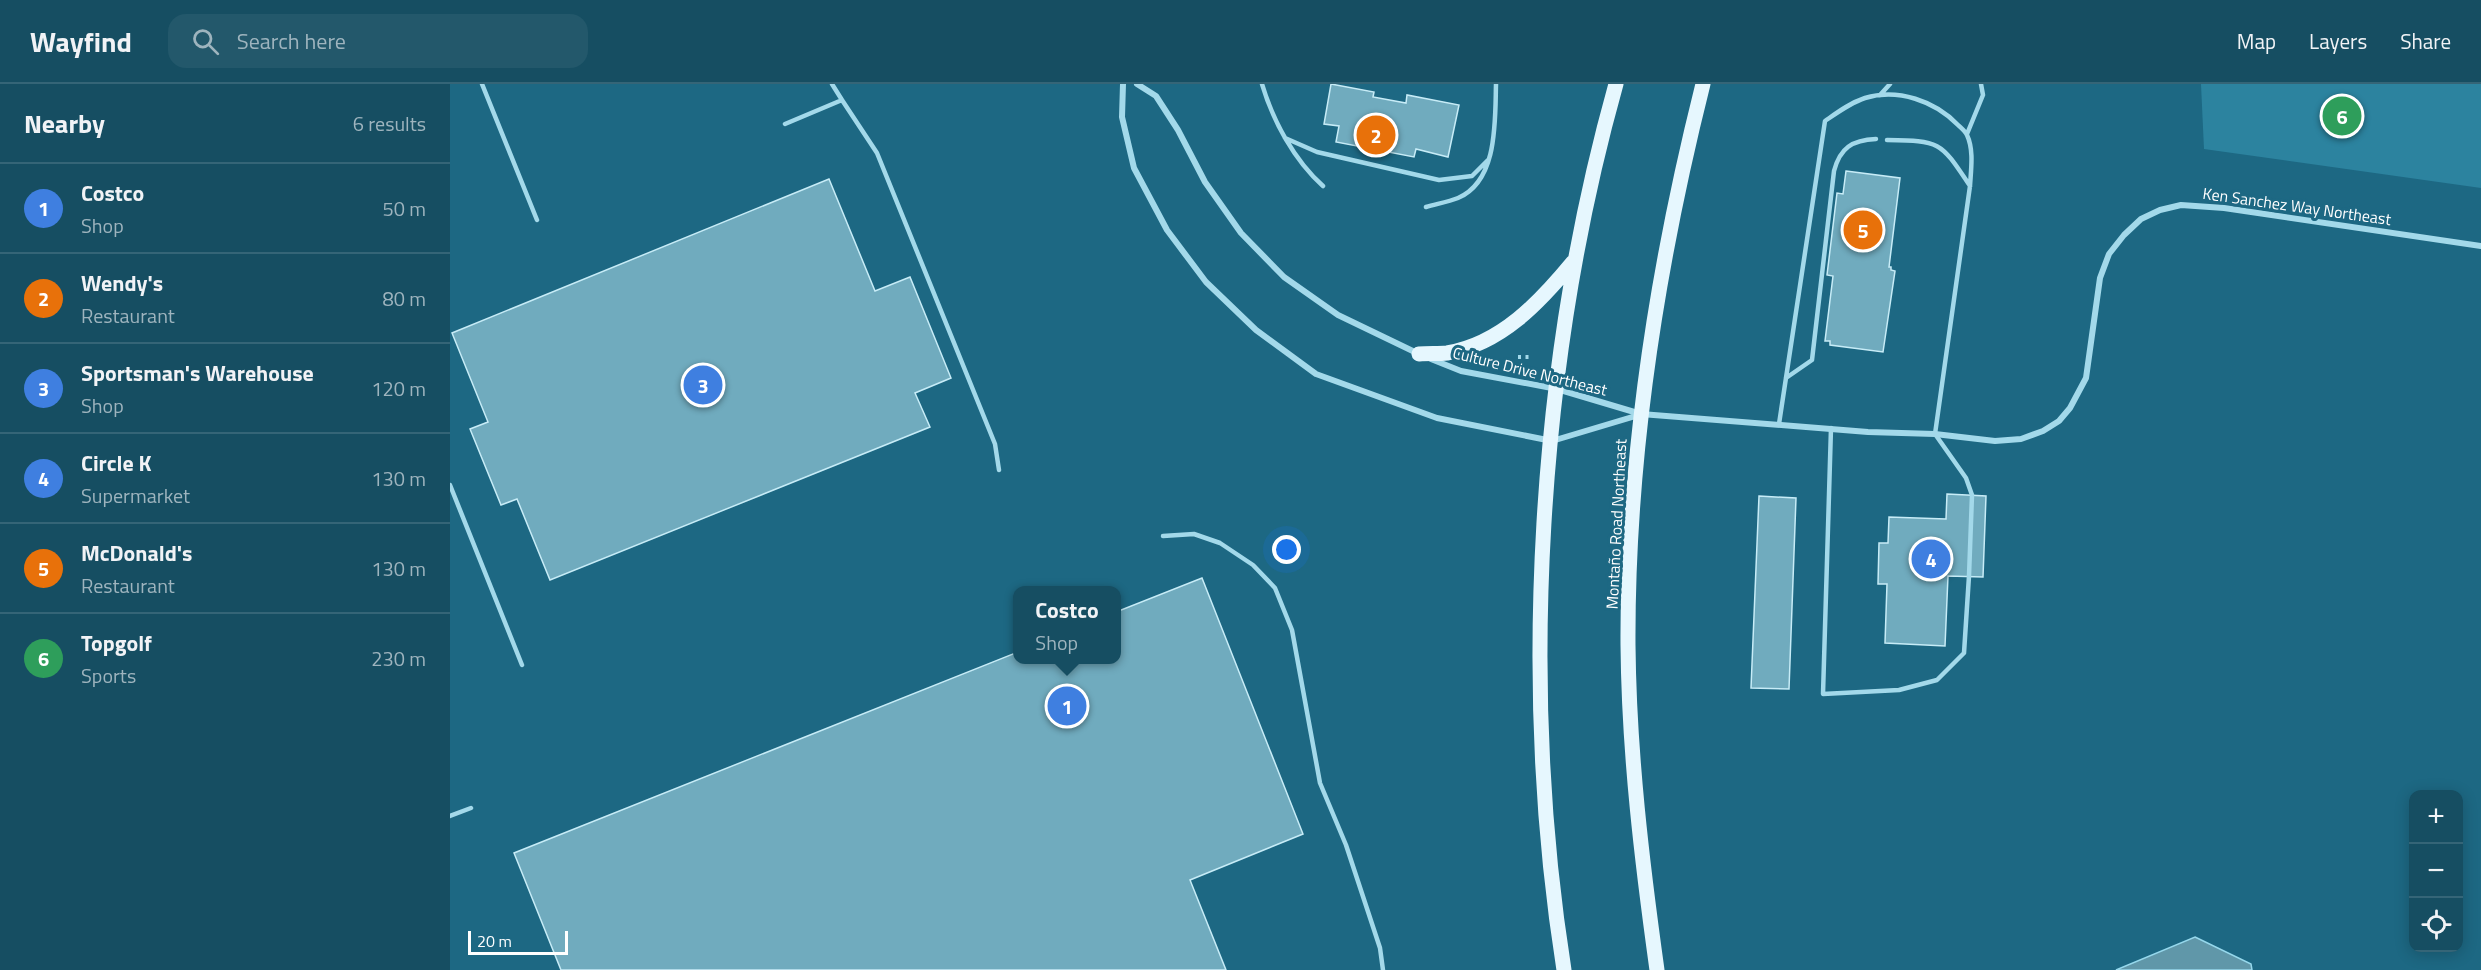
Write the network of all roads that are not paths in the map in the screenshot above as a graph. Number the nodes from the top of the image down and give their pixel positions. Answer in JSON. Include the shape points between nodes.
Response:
{"nodes":[{"id":1,"x":482,"y":84,"type":"edge"},
{"id":2,"x":832,"y":84,"type":"edge"},
{"id":3,"x":1123,"y":84,"type":"edge"},
{"id":4,"x":1137,"y":84,"type":"edge"},
{"id":5,"x":1262,"y":84,"type":"edge"},
{"id":6,"x":1496,"y":84,"type":"edge"},
{"id":7,"x":1616,"y":84,"type":"edge"},
{"id":8,"x":1703,"y":84,"type":"edge"},
{"id":9,"x":1890,"y":84,"type":"edge"},
{"id":10,"x":1981,"y":84,"type":"edge"},
{"id":11,"x":1880,"y":95,"type":"junction"},
{"id":12,"x":842,"y":100,"type":"junction"},
{"id":13,"x":785,"y":124,"type":"dead end"},
{"id":14,"x":1967,"y":134,"type":"junction"},
{"id":15,"x":1285,"y":138,"type":"junction"},
{"id":16,"x":1876,"y":139,"type":"dead end"},
{"id":17,"x":1887,"y":140,"type":"dead end"},
{"id":18,"x":1488,"y":160,"type":"junction"},
{"id":19,"x":1323,"y":186,"type":"dead end"},
{"id":20,"x":1970,"y":186,"type":"junction"},
{"id":21,"x":1426,"y":207,"type":"dead end"},
{"id":22,"x":537,"y":220,"type":"dead end"},
{"id":23,"x":2481,"y":246,"type":"edge"},
{"id":24,"x":1574,"y":262,"type":"junction"},
{"id":25,"x":1419,"y":354,"type":"junction"},
{"id":26,"x":1786,"y":378,"type":"junction"},
{"id":27,"x":1557,"y":389,"type":"junction"},
{"id":28,"x":1641,"y":414,"type":"junction"},
{"id":29,"x":1779,"y":424,"type":"junction"},
{"id":30,"x":1830,"y":428,"type":"junction"},
{"id":31,"x":1935,"y":434,"type":"junction"},
{"id":32,"x":1552,"y":441,"type":"junction"},
{"id":33,"x":999,"y":470,"type":"dead end"},
{"id":34,"x":450,"y":485,"type":"edge"},
{"id":35,"x":1163,"y":536,"type":"dead end"},
{"id":36,"x":522,"y":665,"type":"dead end"},
{"id":37,"x":471,"y":808,"type":"dead end"},
{"id":38,"x":450,"y":816,"type":"edge"},
{"id":39,"x":1383,"y":970,"type":"edge"},
{"id":40,"x":1564,"y":970,"type":"edge"},
{"id":41,"x":1657,"y":970,"type":"edge"}],
"edges":[{"from":1,"to":22,"type":"lane"},
{"from":2,"to":12,"type":"lane"},
{"from":3,"to":32,"type":"street","name":"Culture Drive Northeast","via":[[1122,117],[1139,179],[1167,230],[1206,282],[1256,330],[1316,374],[1437,418]]},
{"from":4,"to":25,"type":"street","name":"Culture Drive Northeast","via":[[1156,96],[1205,182],[1241,233],[1284,277],[1338,315]]},
{"from":5,"to":15,"type":"lane"},
{"from":6,"to":18,"type":"lane"},
{"from":7,"to":24,"type":"main road"},
{"from":8,"to":28,"type":"main road","name":"Montaño Road Northeast","via":[[1662,268]]},
{"from":9,"to":11,"type":"lane"},
{"from":10,"to":14,"type":"lane","via":[[1983,96]]},
{"from":11,"to":14,"type":"lane","via":[[1919,98],[1946,112]]},
{"from":11,"to":26,"type":"lane","via":[[1850,104],[1825,121]]},
{"from":12,"to":13,"type":"lane"},
{"from":12,"to":33,"type":"lane","via":[[877,153],[995,444]]},
{"from":14,"to":20,"type":"lane"},
{"from":15,"to":18,"type":"lane","via":[[1317,152],[1439,180],[1472,176]]},
{"from":15,"to":19,"type":"lane"},
{"from":16,"to":26,"type":"lane","via":[[1855,141],[1837,159],[1812,360]]},
{"from":17,"to":20,"type":"lane","via":[[1938,144]]},
{"from":18,"to":21,"type":"lane","via":[[1482,178],[1460,197]]},
{"from":20,"to":31,"type":"lane"},
{"from":23,"to":31,"type":"street","name":"Ken Sanchez Way Northeast","via":[[2224,208],[2181,205],[2160,210],[2141,219],[2109,254],[2100,278],[2086,378],[2059,421],[2021,439],[1995,441]]},
{"from":24,"to":25,"type":"main road","via":[[1523,316],[1487,338],[1446,353]]},
{"from":24,"to":27,"type":"main road"},
{"from":25,"to":27,"type":"street","name":"Culture Drive Northeast","via":[[1461,371]]},
{"from":26,"to":29,"type":"lane"},
{"from":27,"to":28,"type":"street","name":"Culture Drive Northeast"},
{"from":27,"to":32,"type":"main road"},
{"from":28,"to":29,"type":"street","name":"Culture Drive Northeast"},
{"from":28,"to":32,"type":"street","name":"Culture Drive Northeast"},
{"from":28,"to":41,"type":"main road","name":"Montaño Road Northeast","via":[[1629,575],[1629,676],[1636,792]]},
{"from":29,"to":30,"type":"street","name":"Culture Drive Northeast"},
{"from":30,"to":31,"type":"street","name":"Culture Drive Northeast"},
{"from":30,"to":31,"type":"lane","via":[[1823,694],[1899,690],[1937,680],[1964,653],[1972,495],[1966,478]]},
{"from":32,"to":40,"type":"main road","via":[[1544,548],[1542,693],[1550,856]]},
{"from":34,"to":36,"type":"lane"},
{"from":35,"to":39,"type":"lane","via":[[1194,534],[1220,543],[1253,565],[1275,588],[1292,630],[1320,783],[1380,948]]},
{"from":37,"to":38,"type":"lane"}]}
